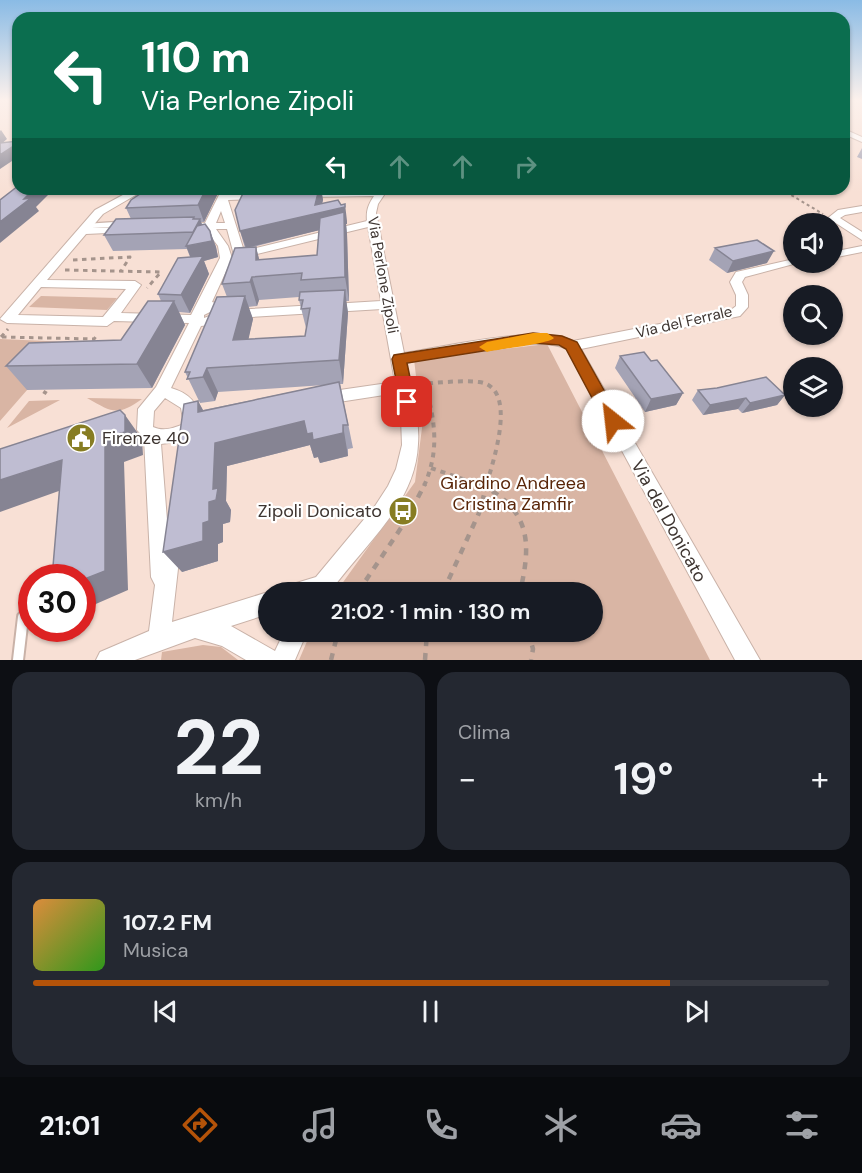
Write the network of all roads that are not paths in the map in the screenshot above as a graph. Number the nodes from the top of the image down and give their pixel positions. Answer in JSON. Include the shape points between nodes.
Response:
{"nodes":[{"id":1,"x":129,"y":195,"type":"edge"},
{"id":2,"x":223,"y":195,"type":"edge"},
{"id":3,"x":224,"y":195,"type":"edge"},
{"id":4,"x":378,"y":195,"type":"edge"},
{"id":5,"x":862,"y":209,"type":"edge"},
{"id":6,"x":373,"y":223,"type":"junction"},
{"id":7,"x":129,"y":224,"type":"edge"},
{"id":8,"x":209,"y":226,"type":"junction"},
{"id":9,"x":231,"y":226,"type":"junction"},
{"id":10,"x":86,"y":228,"type":"junction"},
{"id":11,"x":174,"y":228,"type":"edge"},
{"id":12,"x":140,"y":229,"type":"edge"},
{"id":13,"x":862,"y":237,"type":"edge"},
{"id":14,"x":862,"y":249,"type":"edge"},
{"id":15,"x":843,"y":253,"type":"edge"},
{"id":16,"x":240,"y":255,"type":"junction"},
{"id":17,"x":783,"y":265,"type":"edge"},
{"id":18,"x":233,"y":276,"type":"edge"},
{"id":19,"x":38,"y":283,"type":"junction"},
{"id":20,"x":388,"y":305,"type":"junction"},
{"id":21,"x":222,"y":310,"type":"junction"},
{"id":22,"x":157,"y":313,"type":"junction"},
{"id":23,"x":199,"y":316,"type":"junction"},
{"id":24,"x":108,"y":320,"type":"junction"},
{"id":25,"x":145,"y":334,"type":"edge"},
{"id":26,"x":210,"y":339,"type":"edge"},
{"id":27,"x":572,"y":346,"type":"junction"},
{"id":28,"x":399,"y":359,"type":"junction"},
{"id":29,"x":411,"y":385,"type":"junction"},
{"id":30,"x":162,"y":391,"type":"junction"},
{"id":31,"x":309,"y":400,"type":"edge"},
{"id":32,"x":193,"y":421,"type":"junction"},
{"id":33,"x":153,"y":436,"type":"junction"},
{"id":34,"x":183,"y":452,"type":"edge"},
{"id":35,"x":176,"y":508,"type":"edge"},
{"id":36,"x":326,"y":582,"type":"edge"},
{"id":37,"x":258,"y":606,"type":"edge"},
{"id":38,"x":162,"y":610,"type":"junction"},
{"id":39,"x":194,"y":627,"type":"junction"},
{"id":40,"x":159,"y":638,"type":"junction"},
{"id":41,"x":20,"y":642,"type":"edge"},
{"id":42,"x":291,"y":642,"type":"edge"},
{"id":43,"x":18,"y":660,"type":"edge"},
{"id":44,"x":108,"y":660,"type":"edge"},
{"id":45,"x":269,"y":660,"type":"edge"},
{"id":46,"x":283,"y":660,"type":"edge"},
{"id":47,"x":748,"y":660,"type":"edge"}],
"edges":[{"from":1,"to":10,"type":"street","via":[[105,207]]},
{"from":2,"to":8,"type":"street"},
{"from":3,"to":9,"type":"street"},
{"from":4,"to":6,"type":"street","name":"Via Perlone Zipoli","via":[[372,207]]},
{"from":5,"to":13,"type":"street","via":[[833,218]]},
{"from":6,"to":16,"type":"street"},
{"from":6,"to":20,"type":"street","name":"Via Perlone Zipoli"},
{"from":7,"to":10,"type":"lane"},
{"from":8,"to":9,"type":"street"},
{"from":8,"to":11,"type":"street"},
{"from":8,"to":23,"type":"street","via":[[226,258]]},
{"from":9,"to":16,"type":"street"},
{"from":10,"to":12,"type":"street"},
{"from":10,"to":19,"type":"street"},
{"from":14,"to":15,"type":"street"},
{"from":16,"to":18,"type":"street"},
{"from":17,"to":27,"type":"street","name":"Via del Ferrale","via":[[741,275],[736,282],[742,307],[735,313]]},
{"from":19,"to":24,"type":"street","via":[[135,285]]},
{"from":19,"to":24,"type":"street","via":[[7,319]]},
{"from":20,"to":21,"type":"street"},
{"from":20,"to":28,"type":"street","name":"Via Perlone Zipoli"},
{"from":21,"to":23,"type":"street","via":[[207,323]]},
{"from":21,"to":26,"type":"street"},
{"from":22,"to":23,"type":"street"},
{"from":22,"to":24,"type":"street"},
{"from":22,"to":25,"type":"street"},
{"from":23,"to":30,"type":"street"},
{"from":27,"to":28,"type":"street","via":[[562,340],[533,338]]},
{"from":27,"to":47,"type":"street","name":"Via del Donicato"},
{"from":28,"to":29,"type":"street","name":"Via Perlone Zipoli"},
{"from":29,"to":31,"type":"street"},
{"from":29,"to":36,"type":"street","name":"Via Perlone Zipoli","via":[[412,441],[407,469],[389,502]]},
{"from":30,"to":32,"type":"street","via":[[188,396]]},
{"from":30,"to":33,"type":"street","via":[[146,409],[145,430]]},
{"from":32,"to":33,"type":"street","via":[[166,438]]},
{"from":32,"to":34,"type":"street"},
{"from":33,"to":38,"type":"street"},
{"from":35,"to":38,"type":"street"},
{"from":37,"to":39,"type":"street"},
{"from":38,"to":40,"type":"street"},
{"from":39,"to":40,"type":"street"},
{"from":39,"to":45,"type":"street","via":[[227,636]]},
{"from":40,"to":44,"type":"street"},
{"from":41,"to":43,"type":"lane"},
{"from":42,"to":46,"type":"street"}]}
